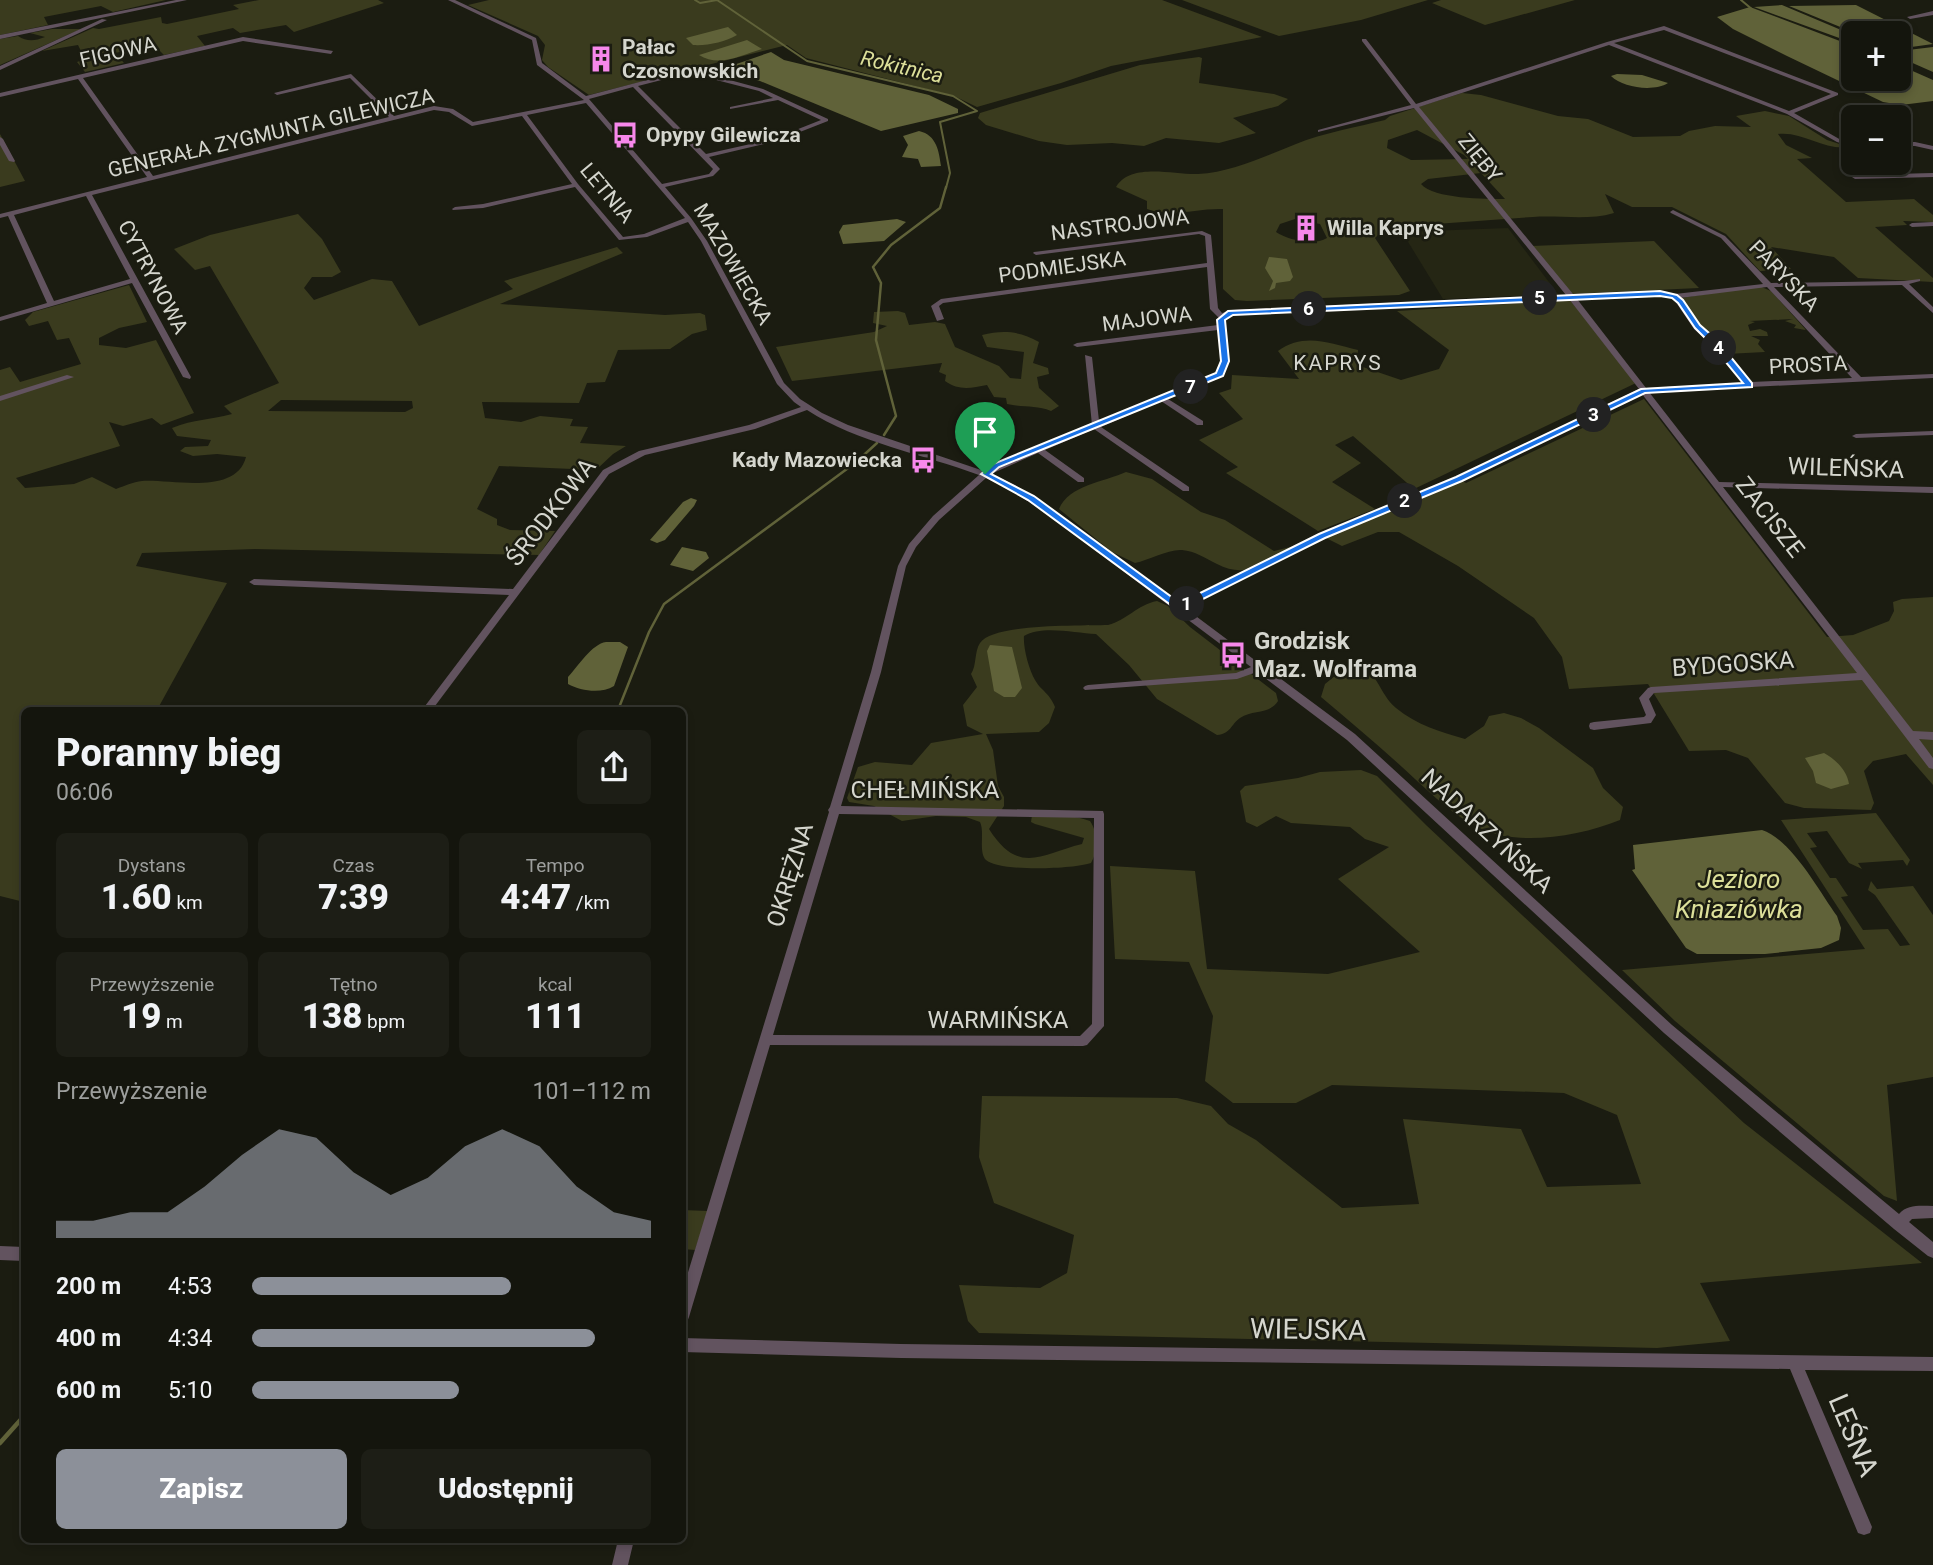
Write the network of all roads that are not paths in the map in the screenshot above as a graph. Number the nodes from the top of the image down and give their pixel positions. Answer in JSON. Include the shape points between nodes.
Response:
{"nodes":[{"id":1,"x":184,"y":0,"type":"edge"},
{"id":2,"x":451,"y":0,"type":"edge"},
{"id":3,"x":119,"y":13,"type":"junction"},
{"id":4,"x":1933,"y":13,"type":"edge"},
{"id":5,"x":1910,"y":17,"type":"dead end"},
{"id":6,"x":0,"y":37,"type":"edge"},
{"id":7,"x":1364,"y":40,"type":"dead end"},
{"id":8,"x":1609,"y":43,"type":"junction"},
{"id":9,"x":331,"y":52,"type":"dead end"},
{"id":10,"x":0,"y":68,"type":"edge"},
{"id":11,"x":80,"y":77,"type":"junction"},
{"id":12,"x":634,"y":85,"type":"junction"},
{"id":13,"x":277,"y":93,"type":"dead end"},
{"id":14,"x":0,"y":95,"type":"edge"},
{"id":15,"x":780,"y":97,"type":"junction"},
{"id":16,"x":586,"y":100,"type":"junction"},
{"id":17,"x":1415,"y":106,"type":"junction"},
{"id":18,"x":732,"y":108,"type":"dead end"},
{"id":19,"x":523,"y":113,"type":"junction"},
{"id":20,"x":1789,"y":113,"type":"junction"},
{"id":21,"x":394,"y":119,"type":"junction"},
{"id":22,"x":1320,"y":131,"type":"dead end"},
{"id":23,"x":0,"y":139,"type":"edge"},
{"id":24,"x":1841,"y":142,"type":"edge"},
{"id":25,"x":1911,"y":144,"type":"edge"},
{"id":26,"x":1933,"y":148,"type":"edge"},
{"id":27,"x":705,"y":156,"type":"junction"},
{"id":28,"x":12,"y":161,"type":"dead end"},
{"id":29,"x":1933,"y":174,"type":"edge"},
{"id":30,"x":1855,"y":177,"type":"dead end"},
{"id":31,"x":151,"y":178,"type":"junction"},
{"id":32,"x":576,"y":185,"type":"junction"},
{"id":33,"x":661,"y":186,"type":"junction"},
{"id":34,"x":88,"y":194,"type":"junction"},
{"id":35,"x":455,"y":209,"type":"dead end"},
{"id":36,"x":1673,"y":212,"type":"dead end"},
{"id":37,"x":10,"y":214,"type":"junction"},
{"id":38,"x":0,"y":216,"type":"edge"},
{"id":39,"x":689,"y":219,"type":"junction"},
{"id":40,"x":1912,"y":225,"type":"dead end"},
{"id":41,"x":1933,"y":225,"type":"edge"},
{"id":42,"x":1036,"y":253,"type":"dead end"},
{"id":43,"x":1210,"y":265,"type":"junction"},
{"id":44,"x":134,"y":280,"type":"junction"},
{"id":45,"x":1918,"y":280,"type":"dead end"},
{"id":46,"x":1904,"y":284,"type":"junction"},
{"id":47,"x":1769,"y":285,"type":"junction"},
{"id":48,"x":1675,"y":296,"type":"junction"},
{"id":49,"x":1571,"y":297,"type":"junction"},
{"id":50,"x":51,"y":303,"type":"junction"},
{"id":51,"x":1933,"y":311,"type":"edge"},
{"id":52,"x":1222,"y":317,"type":"junction"},
{"id":53,"x":0,"y":319,"type":"edge"},
{"id":54,"x":940,"y":319,"type":"dead end"},
{"id":55,"x":1221,"y":327,"type":"junction"},
{"id":56,"x":1077,"y":345,"type":"dead end"},
{"id":57,"x":1088,"y":357,"type":"dead end"},
{"id":58,"x":1933,"y":376,"type":"edge"},
{"id":59,"x":70,"y":377,"type":"dead end"},
{"id":60,"x":187,"y":377,"type":"dead end"},
{"id":61,"x":1859,"y":380,"type":"junction"},
{"id":62,"x":1749,"y":385,"type":"junction"},
{"id":63,"x":1644,"y":390,"type":"junction"},
{"id":64,"x":0,"y":399,"type":"edge"},
{"id":65,"x":1163,"y":399,"type":"junction"},
{"id":66,"x":805,"y":408,"type":"junction"},
{"id":67,"x":1200,"y":423,"type":"dead end"},
{"id":68,"x":1096,"y":426,"type":"junction"},
{"id":69,"x":1933,"y":433,"type":"edge"},
{"id":70,"x":1856,"y":436,"type":"dead end"},
{"id":71,"x":1037,"y":449,"type":"junction"},
{"id":72,"x":985,"y":474,"type":"junction"},
{"id":73,"x":1081,"y":480,"type":"dead end"},
{"id":74,"x":1717,"y":484,"type":"junction"},
{"id":75,"x":1186,"y":489,"type":"dead end"},
{"id":76,"x":1933,"y":490,"type":"edge"},
{"id":77,"x":254,"y":582,"type":"dead end"},
{"id":78,"x":517,"y":592,"type":"junction"},
{"id":79,"x":1179,"y":607,"type":"junction"},
{"id":80,"x":1260,"y":667,"type":"junction"},
{"id":81,"x":1864,"y":676,"type":"junction"},
{"id":82,"x":1088,"y":688,"type":"dead end"},
{"id":83,"x":429,"y":707,"type":"edge"},
{"id":84,"x":1594,"y":726,"type":"dead end"},
{"id":85,"x":1909,"y":735,"type":"junction"},
{"id":86,"x":1933,"y":736,"type":"edge"},
{"id":87,"x":1933,"y":765,"type":"edge"},
{"id":88,"x":833,"y":810,"type":"junction"},
{"id":89,"x":1099,"y":814,"type":"joint"},
{"id":90,"x":764,"y":1041,"type":"junction"},
{"id":91,"x":1933,"y":1212,"type":"edge"},
{"id":92,"x":1899,"y":1224,"type":"junction"},
{"id":93,"x":1933,"y":1251,"type":"edge"},
{"id":94,"x":0,"y":1253,"type":"edge"},
{"id":95,"x":21,"y":1254,"type":"edge"},
{"id":96,"x":686,"y":1304,"type":"edge"},
{"id":97,"x":686,"y":1345,"type":"edge"},
{"id":98,"x":1795,"y":1364,"type":"junction"},
{"id":99,"x":1933,"y":1364,"type":"edge"},
{"id":100,"x":1864,"y":1527,"type":"dead end"},
{"id":101,"x":625,"y":1543,"type":"edge"},
{"id":102,"x":620,"y":1565,"type":"edge"}],
"edges":[{"from":1,"to":3,"type":"street"},
{"from":2,"to":16,"type":"street","name":"MAZOWIECKA","via":[[531,36],[539,64]]},
{"from":3,"to":6,"type":"street"},
{"from":3,"to":10,"type":"street"},
{"from":4,"to":5,"type":"street"},
{"from":7,"to":17,"type":"street","name":"ZIĘBY"},
{"from":8,"to":17,"type":"street"},
{"from":8,"to":20,"type":"street"},
{"from":8,"to":20,"type":"street","via":[[1664,28],[1836,94]]},
{"from":9,"to":11,"type":"street","name":"FIGOWA","via":[[243,39]]},
{"from":11,"to":14,"type":"street","name":"FIGOWA"},
{"from":11,"to":31,"type":"street"},
{"from":12,"to":15,"type":"street","name":"GENERAŁA ZYGMUNTA GILEWICZA","via":[[689,71]]},
{"from":12,"to":16,"type":"street","name":"GENERAŁA ZYGMUNTA GILEWICZA"},
{"from":12,"to":27,"type":"street"},
{"from":13,"to":21,"type":"street","via":[[351,76]]},
{"from":15,"to":18,"type":"street"},
{"from":15,"to":27,"type":"street","via":[[826,120],[775,141]]},
{"from":16,"to":19,"type":"street","name":"GENERAŁA ZYGMUNTA GILEWICZA"},
{"from":16,"to":33,"type":"street","name":"MAZOWIECKA"},
{"from":17,"to":22,"type":"street"},
{"from":17,"to":49,"type":"street","name":"ZIĘBY"},
{"from":19,"to":21,"type":"street","name":"GENERAŁA ZYGMUNTA GILEWICZA","via":[[472,124],[444,108]]},
{"from":19,"to":32,"type":"street","name":"LETNIA"},
{"from":20,"to":24,"type":"street"},
{"from":21,"to":31,"type":"street","name":"GENERAŁA ZYGMUNTA GILEWICZA"},
{"from":23,"to":28,"type":"street"},
{"from":25,"to":26,"type":"street"},
{"from":27,"to":33,"type":"street","via":[[716,173]]},
{"from":29,"to":30,"type":"street"},
{"from":31,"to":34,"type":"street","name":"GENERAŁA ZYGMUNTA GILEWICZA"},
{"from":32,"to":35,"type":"street"},
{"from":32,"to":39,"type":"street","name":"LETNIA","via":[[621,239],[645,236]]},
{"from":33,"to":39,"type":"street","name":"MAZOWIECKA"},
{"from":34,"to":37,"type":"street","name":"GENERAŁA ZYGMUNTA GILEWICZA"},
{"from":34,"to":44,"type":"street","name":"CYTRYNOWA"},
{"from":36,"to":47,"type":"street","name":"PARYSKA","via":[[1723,237]]},
{"from":37,"to":38,"type":"street","name":"GENERAŁA ZYGMUNTA GILEWICZA"},
{"from":37,"to":50,"type":"street"},
{"from":39,"to":66,"type":"street","name":"MAZOWIECKA","via":[[781,384]]},
{"from":40,"to":41,"type":"street"},
{"from":42,"to":43,"type":"street","name":"NASTROJOWA","via":[[1200,232],[1208,235]]},
{"from":43,"to":52,"type":"street","via":[[1214,309]]},
{"from":43,"to":54,"type":"street","name":"PODMIEJSKA","via":[[941,301],[935,306]]},
{"from":44,"to":50,"type":"street"},
{"from":44,"to":60,"type":"street","name":"CYTRYNOWA"},
{"from":45,"to":46,"type":"street"},
{"from":46,"to":47,"type":"street"},
{"from":46,"to":51,"type":"street"},
{"from":47,"to":48,"type":"street"},
{"from":47,"to":61,"type":"street","name":"PARYSKA"},
{"from":48,"to":49,"type":"street"},
{"from":48,"to":62,"type":"street"},
{"from":49,"to":52,"type":"street","via":[[1231,312]]},
{"from":49,"to":63,"type":"street","name":"ZACISZE"},
{"from":50,"to":53,"type":"street"},
{"from":52,"to":55,"type":"street"},
{"from":55,"to":56,"type":"street","name":"MAJOWA"},
{"from":55,"to":65,"type":"street","name":"OKRĘŻNA","via":[[1225,361],[1220,374]]},
{"from":57,"to":68,"type":"street","name":"MAJOWA"},
{"from":58,"to":61,"type":"street","name":"PROSTA"},
{"from":59,"to":64,"type":"street"},
{"from":61,"to":62,"type":"street","name":"PROSTA"},
{"from":62,"to":63,"type":"street","name":"PROSTA"},
{"from":63,"to":74,"type":"street","name":"ZACISZE"},
{"from":63,"to":79,"type":"street","via":[[1459,479],[1322,536]]},
{"from":65,"to":67,"type":"street"},
{"from":65,"to":68,"type":"street","name":"OKRĘŻNA"},
{"from":66,"to":72,"type":"street","name":"MAZOWIECKA","via":[[832,422]]},
{"from":66,"to":78,"type":"street","name":"ŚRODKOWA","via":[[752,427],[642,453],[606,472]]},
{"from":68,"to":71,"type":"street","name":"OKRĘŻNA"},
{"from":68,"to":75,"type":"street"},
{"from":69,"to":70,"type":"street"},
{"from":71,"to":72,"type":"street","name":"OKRĘŻNA"},
{"from":71,"to":73,"type":"street"},
{"from":72,"to":79,"type":"street","name":"NADARZYŃSKA","via":[[1031,498]]},
{"from":72,"to":88,"type":"street","name":"OKRĘŻNA","via":[[923,531],[902,566],[876,672]]},
{"from":74,"to":76,"type":"street","name":"WILEŃSKA"},
{"from":74,"to":81,"type":"street","name":"ZACISZE"},
{"from":77,"to":78,"type":"street"},
{"from":78,"to":83,"type":"street","name":"ŚRODKOWA"},
{"from":79,"to":80,"type":"street","name":"NADARZYŃSKA"},
{"from":80,"to":82,"type":"street","via":[[1237,676]]},
{"from":80,"to":92,"type":"street","name":"NADARZYŃSKA","via":[[1362,746],[1631,996]]},
{"from":81,"to":84,"type":"street","name":"BYDGOSKA","via":[[1651,690],[1644,698],[1651,713],[1647,720]]},
{"from":81,"to":85,"type":"street","name":"ZACISZE"},
{"from":85,"to":86,"type":"street"},
{"from":85,"to":87,"type":"street","name":"ZACISZE"},
{"from":88,"to":89,"type":"street","name":"CHEŁMIŃSKA"},
{"from":88,"to":90,"type":"street","name":"OKRĘŻNA"},
{"from":89,"to":90,"type":"street","name":"WARMIŃSKA","via":[[1098,1026],[1083,1041]]},
{"from":90,"to":96,"type":"street","name":"OKRĘŻNA"},
{"from":91,"to":92,"type":"street","via":[[1909,1213]]},
{"from":92,"to":93,"type":"street","name":"NADARZYŃSKA"},
{"from":94,"to":95,"type":"street"},
{"from":97,"to":98,"type":"street","name":"WIEJSKA"},
{"from":98,"to":99,"type":"street","name":"WIEJSKA"},
{"from":98,"to":100,"type":"street","name":"LEŚNA"},
{"from":101,"to":102,"type":"street"}]}
